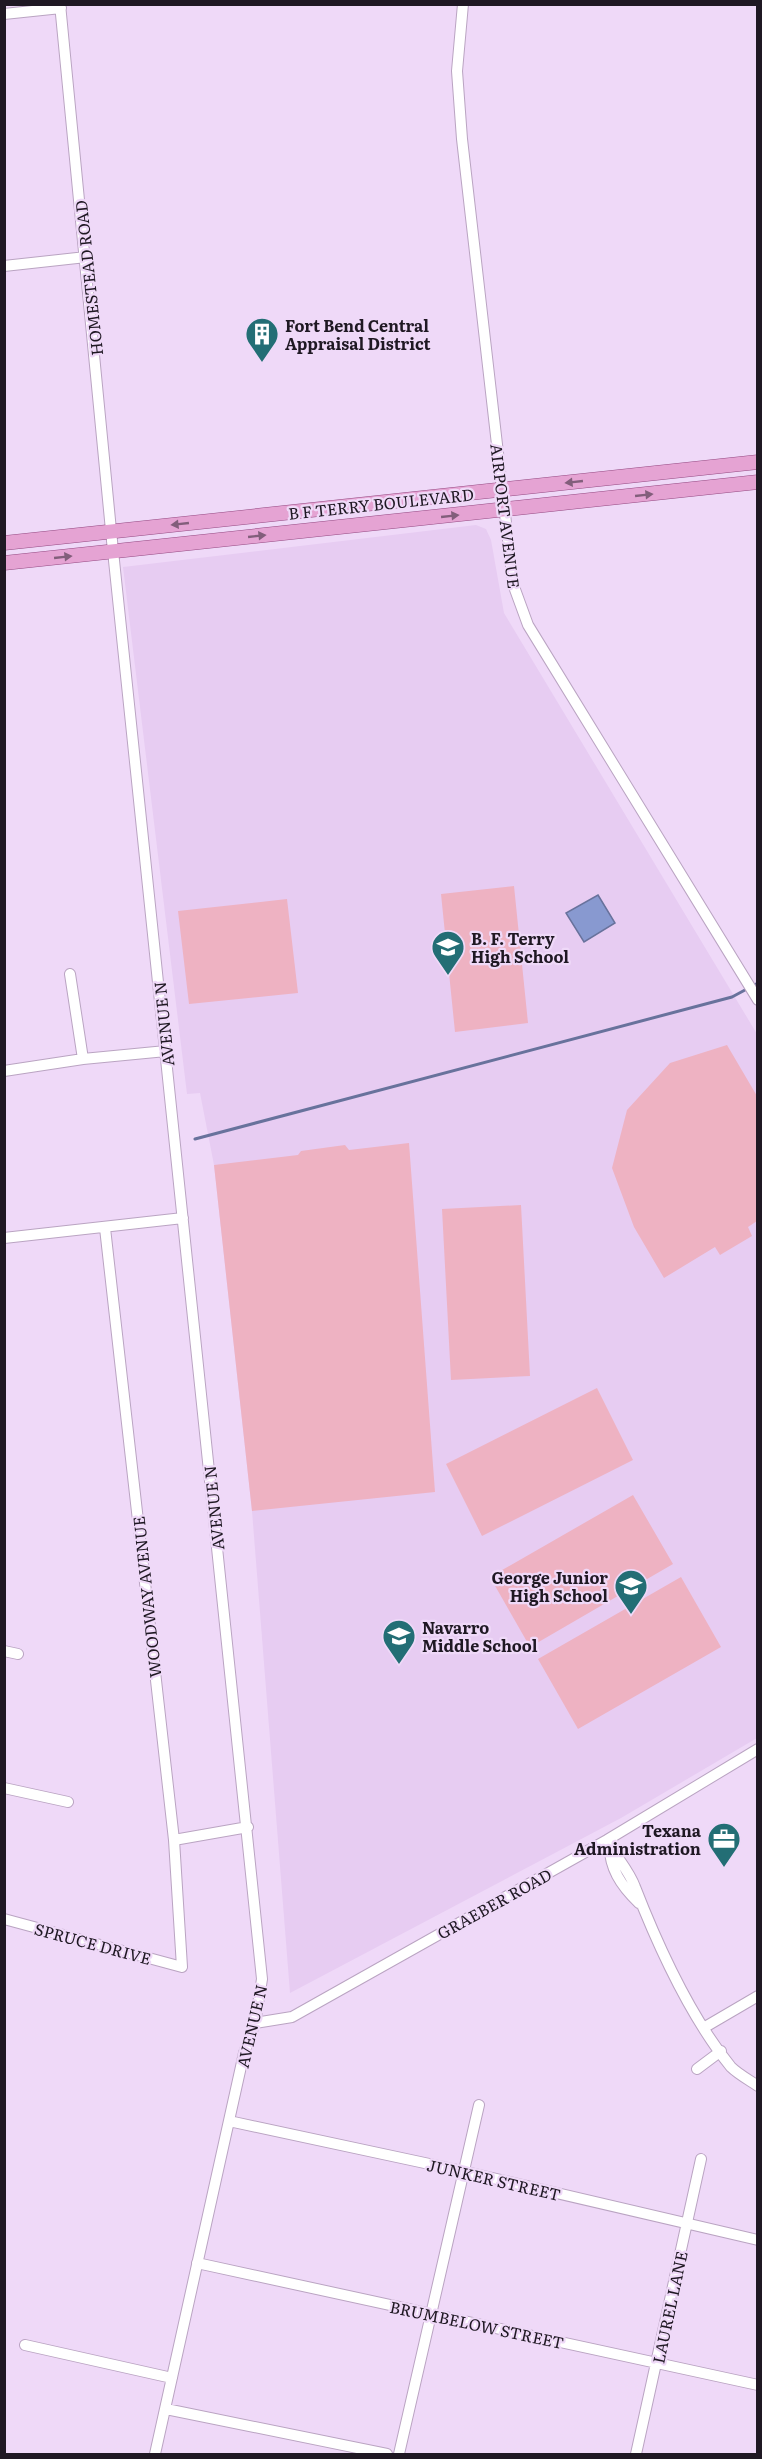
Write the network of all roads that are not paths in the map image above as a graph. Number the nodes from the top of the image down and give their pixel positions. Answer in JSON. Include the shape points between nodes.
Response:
{"nodes":[{"id":1,"x":463,"y":4,"type":"edge"},
{"id":2,"x":60,"y":6,"type":"edge"},
{"id":3,"x":4,"y":14,"type":"edge"},
{"id":4,"x":86,"y":256,"type":"junction"},
{"id":5,"x":4,"y":266,"type":"edge"},
{"id":6,"x":758,"y":462,"type":"edge"},
{"id":7,"x":758,"y":482,"type":"edge"},
{"id":8,"x":501,"y":490,"type":"junction"},
{"id":9,"x":503,"y":510,"type":"junction"},
{"id":10,"x":112,"y":532,"type":"junction"},
{"id":11,"x":4,"y":543,"type":"edge"},
{"id":12,"x":113,"y":551,"type":"junction"},
{"id":13,"x":4,"y":563,"type":"edge"},
{"id":14,"x":70,"y":974,"type":"dead end"},
{"id":15,"x":758,"y":1000,"type":"edge"},
{"id":16,"x":166,"y":1051,"type":"junction"},
{"id":17,"x":83,"y":1059,"type":"junction"},
{"id":18,"x":4,"y":1071,"type":"edge"},
{"id":19,"x":183,"y":1218,"type":"junction"},
{"id":20,"x":105,"y":1228,"type":"junction"},
{"id":21,"x":4,"y":1238,"type":"edge"},
{"id":22,"x":4,"y":1651,"type":"edge"},
{"id":23,"x":18,"y":1654,"type":"dead end"},
{"id":24,"x":758,"y":1749,"type":"edge"},
{"id":25,"x":4,"y":1788,"type":"edge"},
{"id":26,"x":68,"y":1803,"type":"dead end"},
{"id":27,"x":248,"y":1827,"type":"junction"},
{"id":28,"x":174,"y":1840,"type":"junction"},
{"id":29,"x":608,"y":1843,"type":"junction"},
{"id":30,"x":4,"y":1918,"type":"edge"},
{"id":31,"x":182,"y":1967,"type":"joint"},
{"id":32,"x":758,"y":1996,"type":"edge"},
{"id":33,"x":255,"y":2023,"type":"junction"},
{"id":34,"x":705,"y":2027,"type":"junction"},
{"id":35,"x":721,"y":2051,"type":"junction"},
{"id":36,"x":698,"y":2069,"type":"dead end"},
{"id":37,"x":758,"y":2086,"type":"edge"},
{"id":38,"x":479,"y":2104,"type":"dead end"},
{"id":39,"x":229,"y":2121,"type":"junction"},
{"id":40,"x":701,"y":2159,"type":"dead end"},
{"id":41,"x":462,"y":2171,"type":"junction"},
{"id":42,"x":687,"y":2224,"type":"junction"},
{"id":43,"x":758,"y":2240,"type":"edge"},
{"id":44,"x":197,"y":2263,"type":"junction"},
{"id":45,"x":430,"y":2314,"type":"junction"},
{"id":46,"x":25,"y":2345,"type":"dead end"},
{"id":47,"x":656,"y":2363,"type":"junction"},
{"id":48,"x":172,"y":2378,"type":"junction"},
{"id":49,"x":758,"y":2385,"type":"edge"},
{"id":50,"x":166,"y":2409,"type":"junction"},
{"id":51,"x":155,"y":2454,"type":"edge"},
{"id":52,"x":387,"y":2454,"type":"edge"},
{"id":53,"x":399,"y":2454,"type":"edge"},
{"id":54,"x":636,"y":2454,"type":"edge"}],
"edges":[{"from":1,"to":8,"type":"street","name":"AIRPORT AVENUE","via":[[457,71],[460,116]]},
{"from":2,"to":3,"type":"street"},
{"from":2,"to":4,"type":"street","name":"HOMESTEAD ROAD"},
{"from":4,"to":5,"type":"street"},
{"from":4,"to":10,"type":"street","name":"HOMESTEAD ROAD"},
{"from":6,"to":8,"type":"main road","name":"B F TERRY BOULEVARD","one_way":true},
{"from":9,"to":7,"type":"main road","name":"B F TERRY BOULEVARD","one_way":true},
{"from":8,"to":9,"type":"street","name":"AIRPORT AVENUE"},
{"from":8,"to":10,"type":"main road","name":"B F TERRY BOULEVARD","one_way":true},
{"from":12,"to":9,"type":"main road","name":"B F TERRY BOULEVARD","one_way":true},
{"from":9,"to":15,"type":"street","name":"AIRPORT AVENUE","via":[[513,584],[528,625]]},
{"from":10,"to":11,"type":"main road","name":"B F TERRY BOULEVARD"},
{"from":10,"to":12,"type":"street","name":"HOMESTEAD ROAD"},
{"from":13,"to":12,"type":"main road","name":"B F TERRY BOULEVARD","one_way":true},
{"from":12,"to":16,"type":"street","name":"AVENUE N"},
{"from":14,"to":17,"type":"street"},
{"from":16,"to":17,"type":"street"},
{"from":16,"to":19,"type":"street","name":"AVENUE N"},
{"from":17,"to":18,"type":"street"},
{"from":19,"to":20,"type":"street"},
{"from":19,"to":27,"type":"street","name":"AVENUE N"},
{"from":20,"to":21,"type":"street"},
{"from":20,"to":28,"type":"street","name":"WOODWAY AVENUE"},
{"from":22,"to":23,"type":"street"},
{"from":24,"to":29,"type":"street","name":"GRAEBER ROAD"},
{"from":25,"to":26,"type":"street"},
{"from":27,"to":28,"type":"street"},
{"from":27,"to":33,"type":"street","name":"AVENUE N","via":[[262,1979]]},
{"from":28,"to":31,"type":"street","name":"WOODWAY AVENUE"},
{"from":29,"to":33,"type":"street","name":"GRAEBER ROAD","via":[[292,2017]]},
{"from":29,"to":34,"type":"street","via":[[609,1861],[627,1892],[640,1904],[672,1971]]},
{"from":30,"to":31,"type":"street","name":"SPRUCE DRIVE"},
{"from":32,"to":34,"type":"street"},
{"from":33,"to":39,"type":"street","name":"AVENUE N"},
{"from":34,"to":35,"type":"street"},
{"from":35,"to":36,"type":"street"},
{"from":35,"to":37,"type":"street","via":[[732,2068]]},
{"from":38,"to":41,"type":"street"},
{"from":39,"to":41,"type":"street","name":"JUNKER STREET"},
{"from":39,"to":44,"type":"street","name":"AVENUE N"},
{"from":40,"to":42,"type":"street","name":"LAUREL LANE"},
{"from":41,"to":42,"type":"street","name":"JUNKER STREET"},
{"from":41,"to":45,"type":"street"},
{"from":42,"to":43,"type":"street","name":"JUNKER STREET"},
{"from":42,"to":47,"type":"street","name":"LAUREL LANE"},
{"from":44,"to":45,"type":"street","name":"BRUMBELOW STREET"},
{"from":44,"to":48,"type":"street","name":"AVENUE N"},
{"from":45,"to":47,"type":"street","name":"BRUMBELOW STREET"},
{"from":45,"to":53,"type":"street"},
{"from":46,"to":48,"type":"street"},
{"from":47,"to":49,"type":"street","name":"BRUMBELOW STREET"},
{"from":47,"to":54,"type":"street","name":"LAUREL LANE"},
{"from":48,"to":50,"type":"street","name":"AVENUE N"},
{"from":50,"to":51,"type":"street","name":"AVENUE N"},
{"from":50,"to":52,"type":"street"}]}
